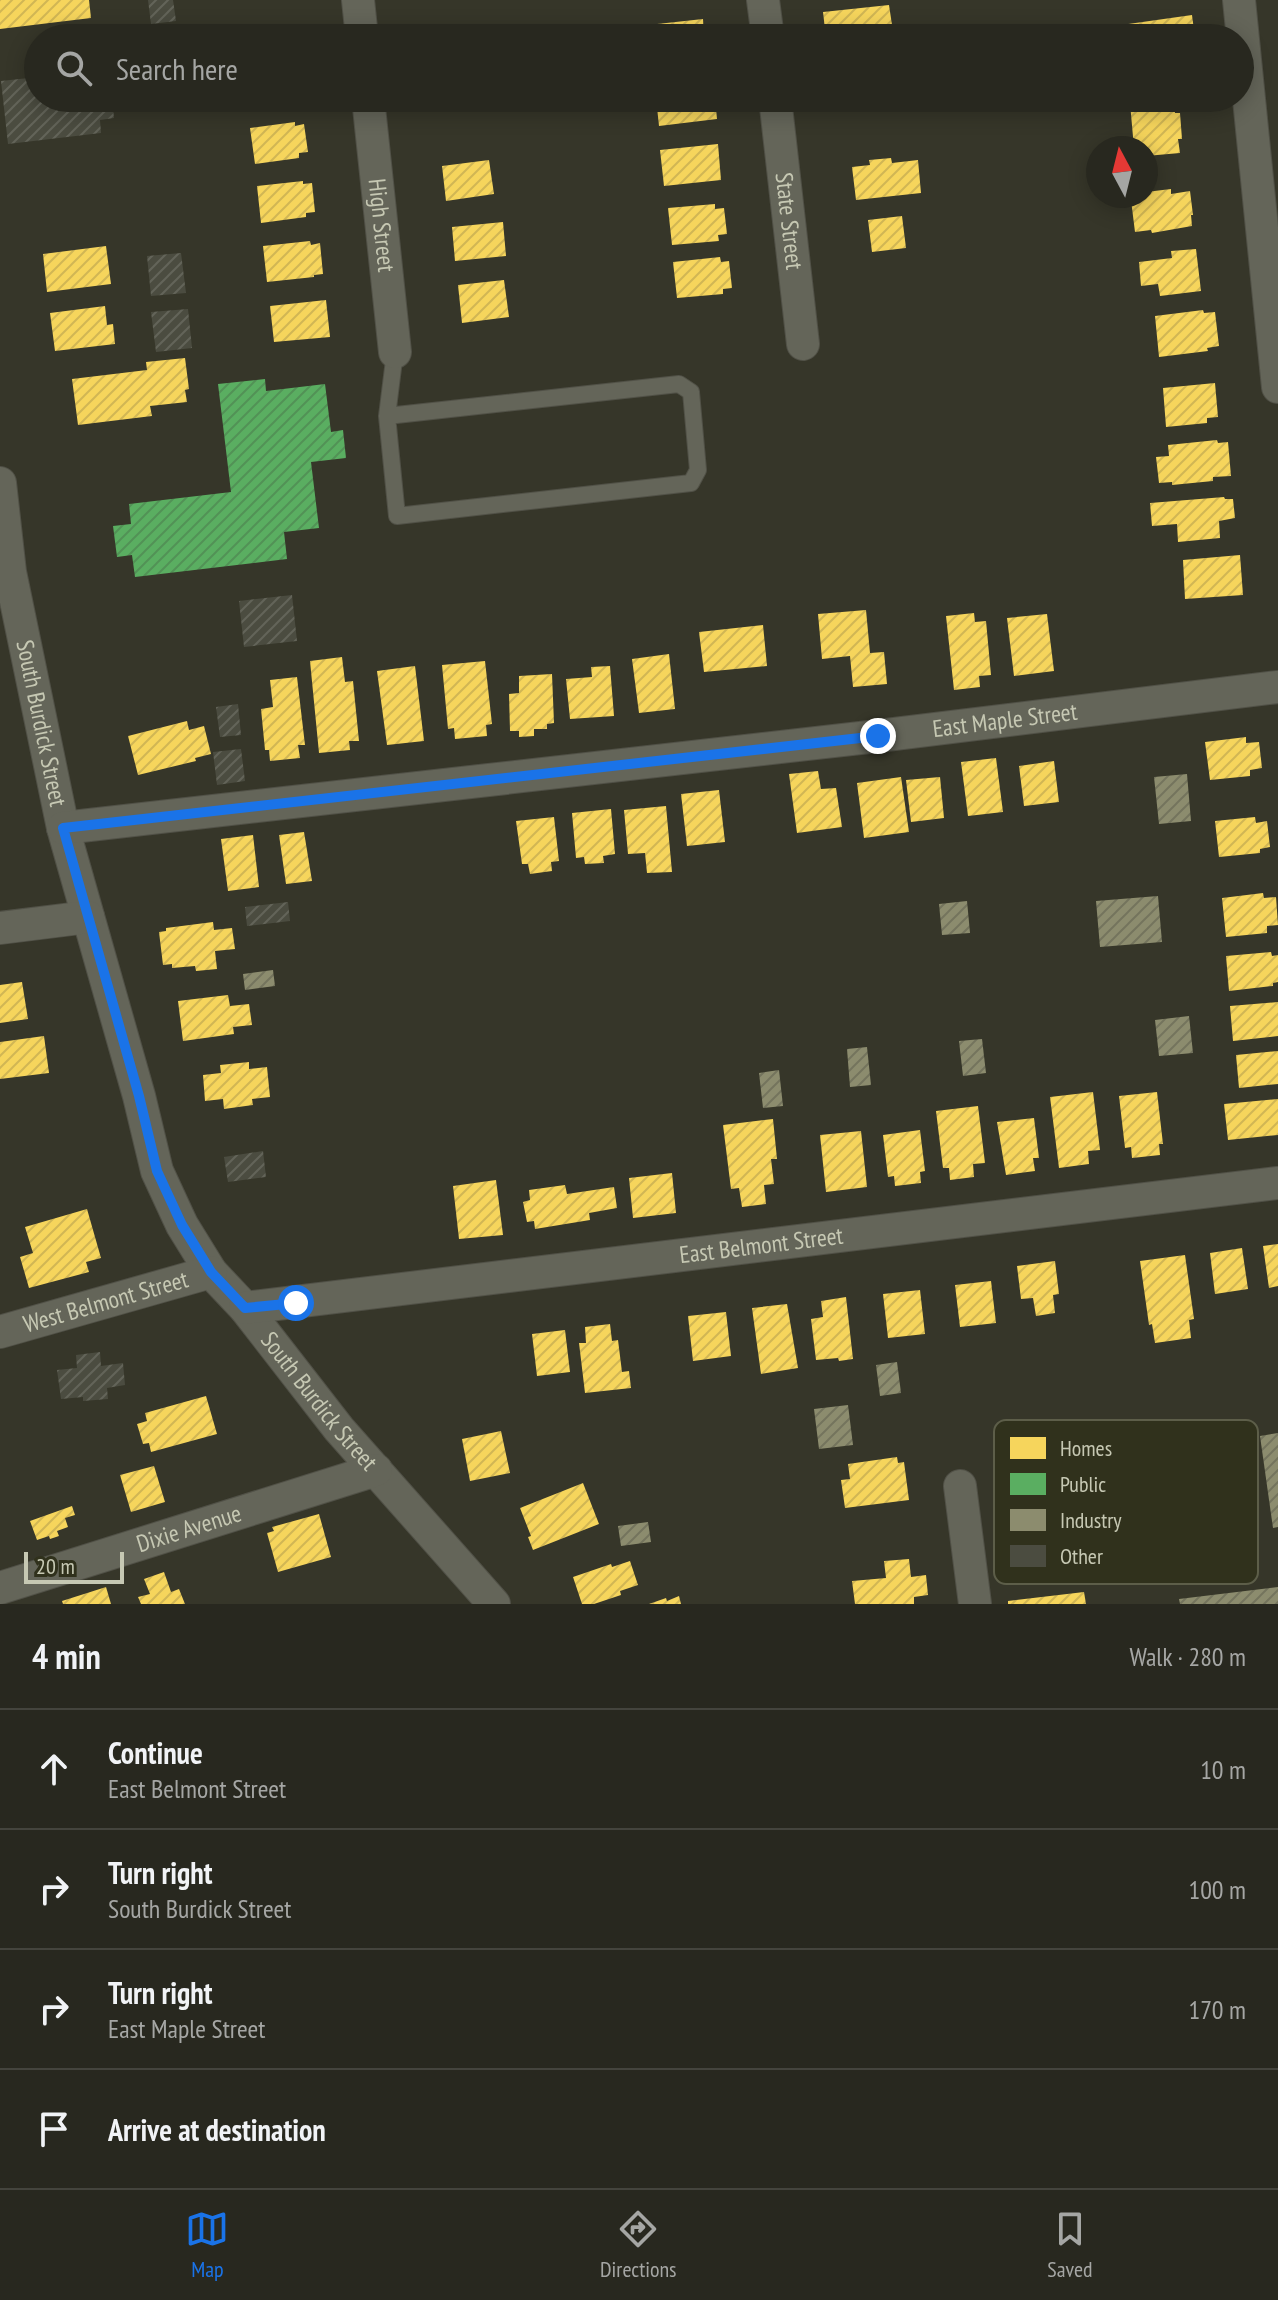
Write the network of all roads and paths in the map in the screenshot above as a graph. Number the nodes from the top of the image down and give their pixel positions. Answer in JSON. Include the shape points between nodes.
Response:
{"nodes":[{"id":1,"x":358,"y":0,"type":"edge"},
{"id":2,"x":763,"y":0,"type":"edge"},
{"id":3,"x":1239,"y":0,"type":"edge"},
{"id":4,"x":361,"y":24,"type":"edge"},
{"id":5,"x":766,"y":24,"type":"edge"},
{"id":6,"x":1241,"y":24,"type":"edge"},
{"id":7,"x":369,"y":112,"type":"edge"},
{"id":8,"x":777,"y":112,"type":"edge"},
{"id":9,"x":1250,"y":112,"type":"edge"},
{"id":10,"x":803,"y":344,"type":"dead end"},
{"id":11,"x":395,"y":352,"type":"joint"},
{"id":12,"x":1278,"y":387,"type":"edge"},
{"id":13,"x":387,"y":416,"type":"junction"},
{"id":14,"x":0,"y":483,"type":"edge"},
{"id":15,"x":1278,"y":687,"type":"edge"},
{"id":16,"x":63,"y":828,"type":"junction"},
{"id":17,"x":88,"y":917,"type":"junction"},
{"id":18,"x":0,"y":928,"type":"edge"},
{"id":19,"x":1278,"y":1183,"type":"edge"},
{"id":20,"x":211,"y":1272,"type":"junction"},
{"id":21,"x":245,"y":1308,"type":"junction"},
{"id":22,"x":0,"y":1332,"type":"edge"},
{"id":23,"x":376,"y":1470,"type":"junction"},
{"id":24,"x":960,"y":1486,"type":"dead end"},
{"id":25,"x":0,"y":1588,"type":"edge"},
{"id":26,"x":494,"y":1604,"type":"edge"},
{"id":27,"x":975,"y":1604,"type":"edge"}],
"edges":[{"from":1,"to":4,"type":"street"},
{"from":2,"to":5,"type":"street"},
{"from":3,"to":6,"type":"street"},
{"from":7,"to":11,"type":"street","name":"High Street"},
{"from":8,"to":10,"type":"street","name":"State Street"},
{"from":9,"to":12,"type":"street"},
{"from":11,"to":13,"type":"lane"},
{"from":13,"to":13,"type":"lane","via":[[679,384],[691,392],[698,470],[691,483],[397,516]]},
{"from":14,"to":16,"type":"street","name":"South Burdick Street","via":[[10,572]]},
{"from":15,"to":16,"type":"street","name":"East Maple Street"},
{"from":16,"to":17,"type":"street","name":"South Burdick Street"},
{"from":17,"to":18,"type":"street"},
{"from":17,"to":20,"type":"street","name":"South Burdick Street","via":[[157,1171]]},
{"from":19,"to":21,"type":"street","name":"East Belmont Street"},
{"from":20,"to":21,"type":"street","name":"South Burdick Street"},
{"from":20,"to":22,"type":"street","name":"West Belmont Street"},
{"from":21,"to":23,"type":"street","name":"South Burdick Street"},
{"from":23,"to":25,"type":"street","name":"Dixie Avenue"},
{"from":23,"to":26,"type":"street","name":"South Burdick Street"},
{"from":24,"to":27,"type":"street"}]}
